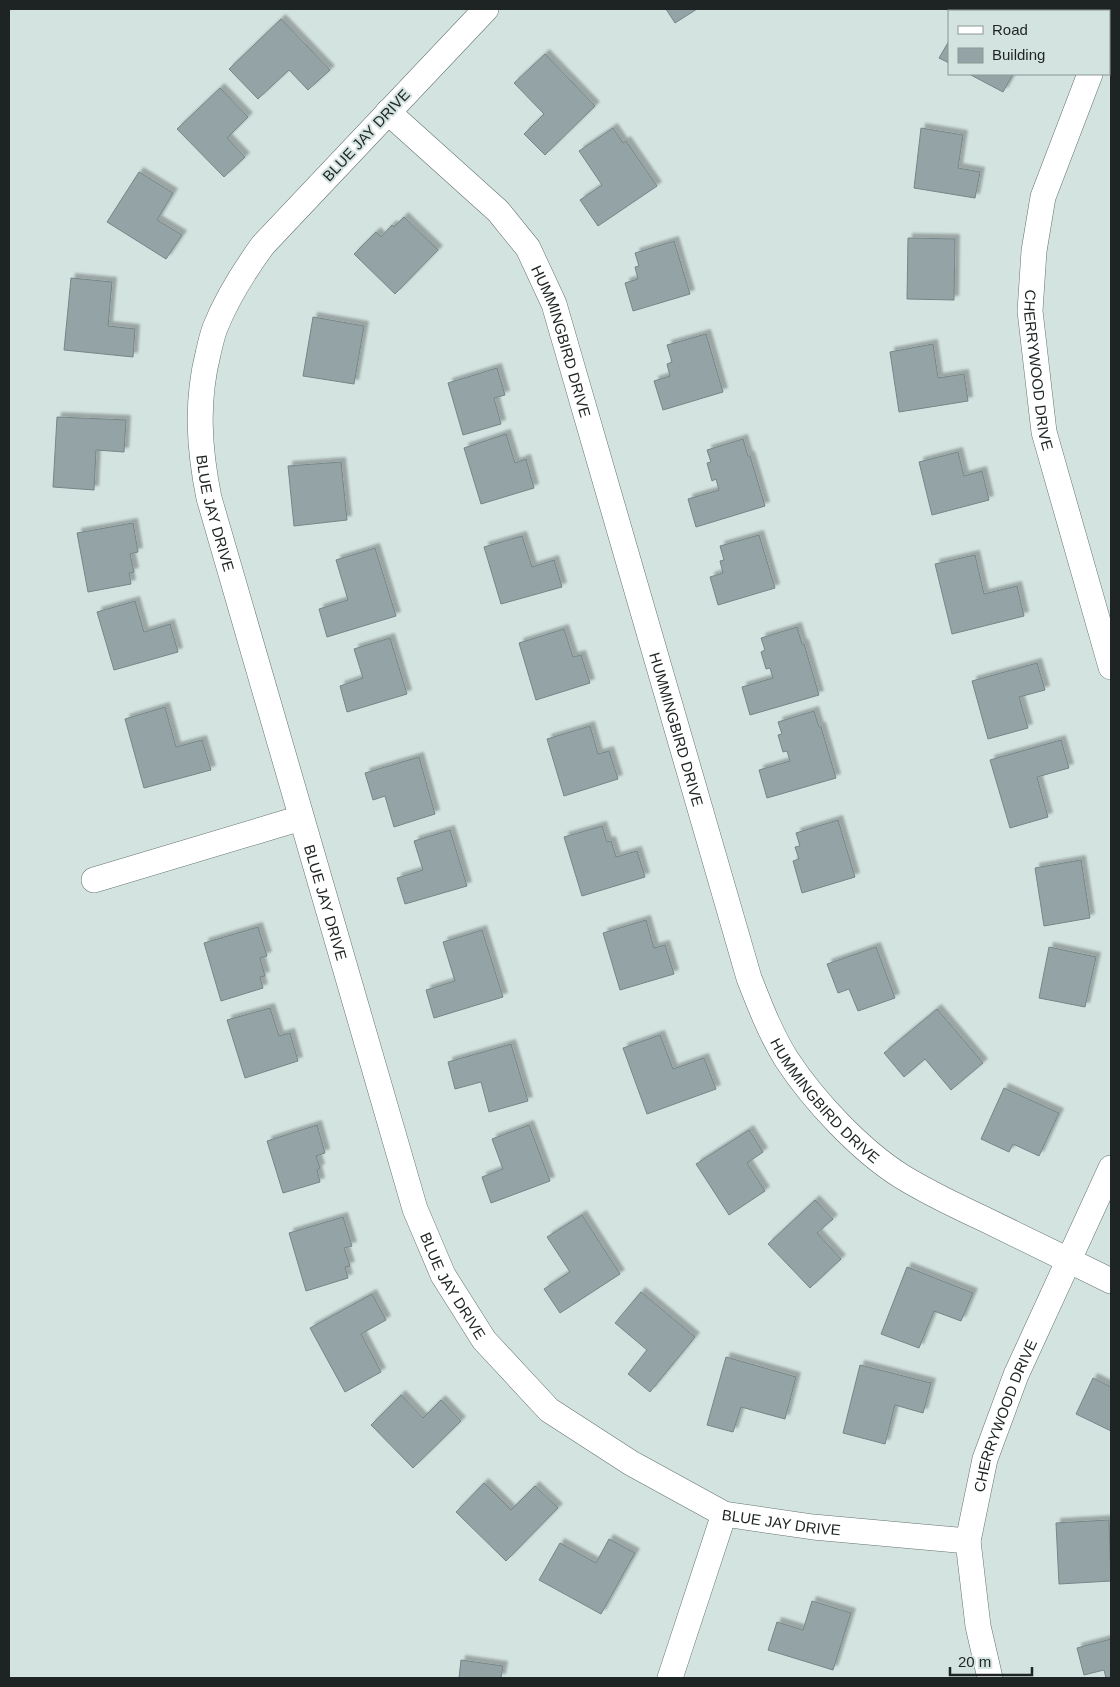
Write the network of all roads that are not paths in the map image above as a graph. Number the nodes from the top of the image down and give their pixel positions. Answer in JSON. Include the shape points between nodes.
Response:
{"nodes":[{"id":1,"x":486,"y":9,"type":"edge"},
{"id":2,"x":1090,"y":75,"type":"edge"},
{"id":3,"x":388,"y":112,"type":"junction"},
{"id":4,"x":1111,"y":667,"type":"edge"},
{"id":5,"x":301,"y":818,"type":"junction"},
{"id":6,"x":94,"y":880,"type":"dead end"},
{"id":7,"x":1111,"y":1168,"type":"edge"},
{"id":8,"x":1068,"y":1260,"type":"junction"},
{"id":9,"x":1111,"y":1281,"type":"edge"},
{"id":10,"x":724,"y":1514,"type":"junction"},
{"id":11,"x":968,"y":1542,"type":"junction"},
{"id":12,"x":670,"y":1678,"type":"edge"},
{"id":13,"x":990,"y":1678,"type":"edge"}],
"edges":[{"from":1,"to":3,"type":"street","name":"BLUE JAY DRIVE"},
{"from":2,"to":4,"type":"street","name":"CHERRYWOOD DRIVE","via":[[1043,197],[1034,251],[1030,311],[1044,432]]},
{"from":3,"to":5,"type":"street","name":"BLUE JAY DRIVE","via":[[263,245],[228,299],[214,330],[203,375],[201,446],[209,498]]},
{"from":3,"to":8,"type":"street","name":"HUMMINGBIRD DRIVE","via":[[498,211],[528,248],[554,304],[749,978],[766,1020],[788,1060],[836,1120],[868,1151],[900,1175],[929,1193]]},
{"from":5,"to":6,"type":"street"},
{"from":5,"to":10,"type":"street","name":"BLUE JAY DRIVE","via":[[415,1209],[443,1275],[484,1340],[549,1410],[632,1463]]},
{"from":7,"to":8,"type":"street","name":"CHERRYWOOD DRIVE"},
{"from":8,"to":9,"type":"street","name":"HUMMINGBIRD DRIVE"},
{"from":8,"to":11,"type":"street","name":"CHERRYWOOD DRIVE","via":[[1016,1375],[985,1459]]},
{"from":10,"to":11,"type":"street","name":"BLUE JAY DRIVE","via":[[813,1527]]},
{"from":10,"to":12,"type":"street"},
{"from":11,"to":13,"type":"street","name":"CHERRYWOOD DRIVE","via":[[978,1626]]}]}
